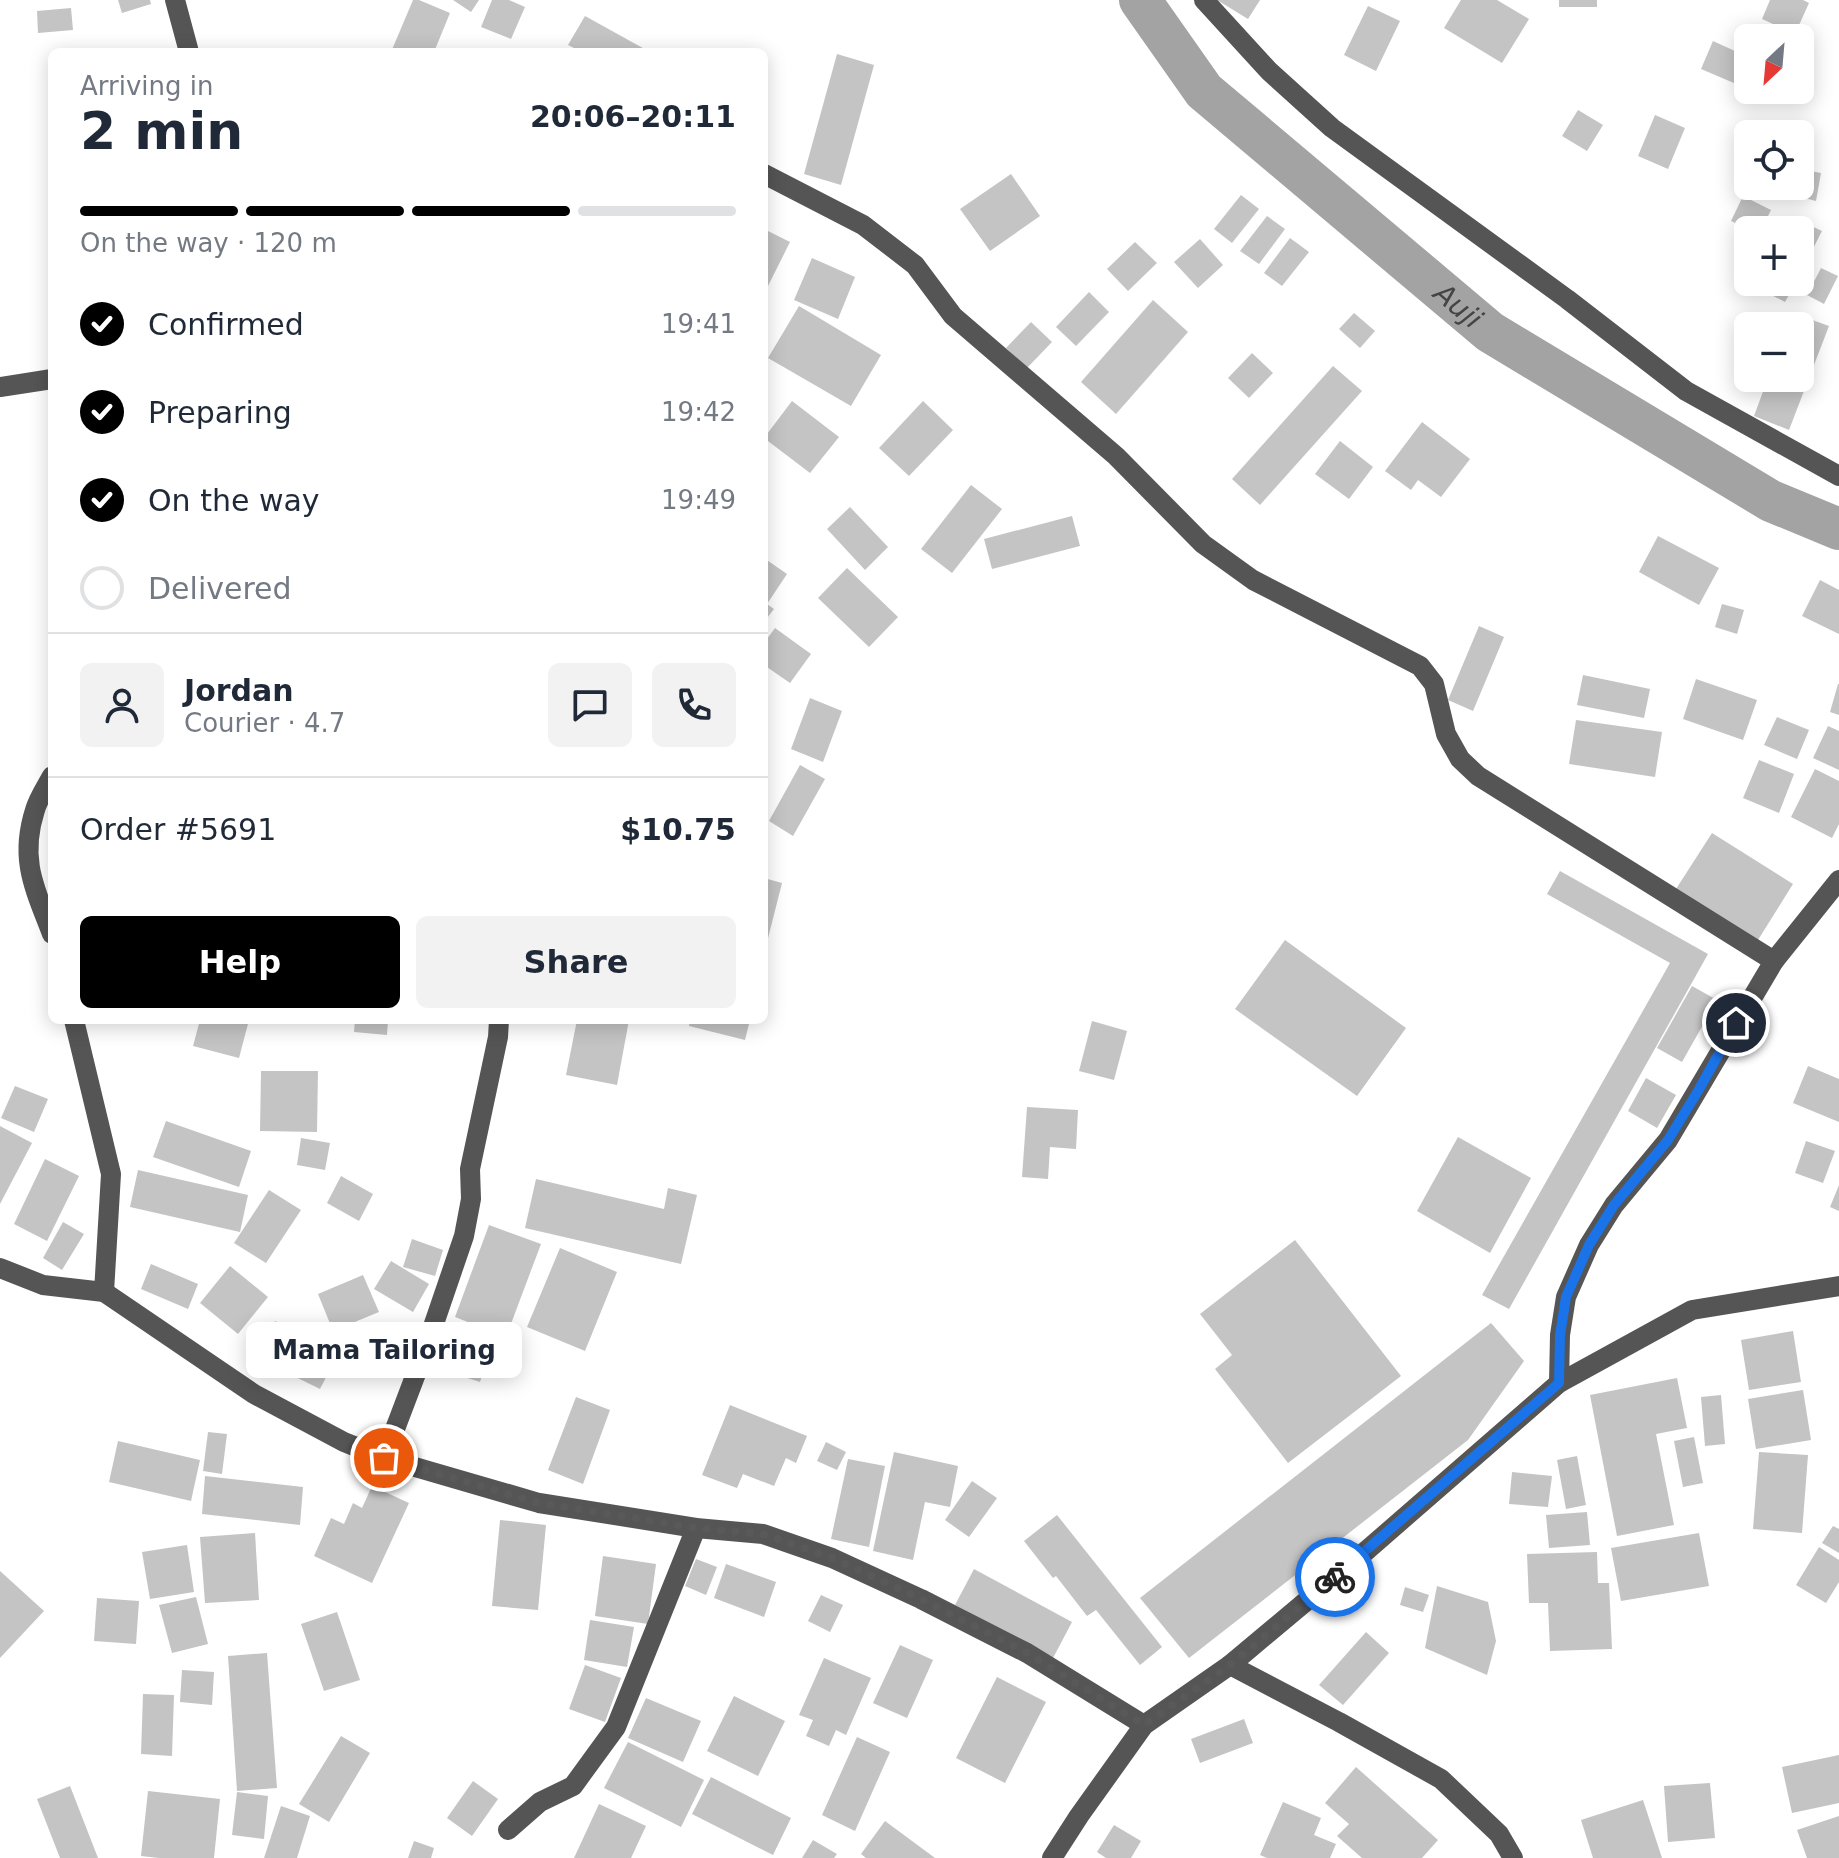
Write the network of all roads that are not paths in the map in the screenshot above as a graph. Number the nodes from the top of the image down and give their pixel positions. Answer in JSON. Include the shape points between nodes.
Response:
{"nodes":[{"id":1,"x":175,"y":0,"type":"edge"},
{"id":2,"x":1204,"y":0,"type":"edge"},
{"id":3,"x":188,"y":48,"type":"edge"},
{"id":4,"x":768,"y":176,"type":"edge"},
{"id":5,"x":48,"y":380,"type":"edge"},
{"id":6,"x":0,"y":387,"type":"edge"},
{"id":7,"x":1839,"y":476,"type":"edge"},
{"id":8,"x":48,"y":784,"type":"edge"},
{"id":9,"x":1839,"y":880,"type":"edge"},
{"id":10,"x":48,"y":923,"type":"edge"},
{"id":11,"x":1774,"y":961,"type":"junction"},
{"id":12,"x":75,"y":1024,"type":"edge"},
{"id":13,"x":499,"y":1024,"type":"edge"},
{"id":14,"x":0,"y":1268,"type":"edge"},
{"id":15,"x":1839,"y":1286,"type":"edge"},
{"id":16,"x":104,"y":1292,"type":"junction"},
{"id":17,"x":1559,"y":1383,"type":"junction"},
{"id":18,"x":384,"y":1458,"type":"junction"},
{"id":19,"x":696,"y":1528,"type":"junction"},
{"id":20,"x":1230,"y":1665,"type":"junction"},
{"id":21,"x":1144,"y":1725,"type":"junction"},
{"id":22,"x":508,"y":1830,"type":"dead end"},
{"id":23,"x":1052,"y":1858,"type":"edge"},
{"id":24,"x":1513,"y":1858,"type":"edge"}],
"edges":[{"from":1,"to":3,"type":"street"},
{"from":2,"to":7,"type":"street","via":[[1269,71],[1332,128],[1686,391]]},
{"from":4,"to":11,"type":"street","via":[[863,225],[915,265],[953,316],[1116,456],[1203,544],[1253,580],[1420,666],[1434,684],[1446,734],[1460,759],[1478,776]]},
{"from":5,"to":6,"type":"street"},
{"from":8,"to":10,"type":"street","via":[[35,809],[27,850]]},
{"from":9,"to":11,"type":"street"},
{"from":11,"to":17,"type":"street","via":[[1668,1140],[1614,1205],[1589,1245],[1566,1297]]},
{"from":12,"to":16,"type":"street","via":[[111,1174]]},
{"from":13,"to":18,"type":"street","via":[[470,1169],[464,1236]]},
{"from":14,"to":16,"type":"street","via":[[43,1285]]},
{"from":15,"to":17,"type":"street","via":[[1692,1310]]},
{"from":16,"to":18,"type":"street","via":[[254,1394]]},
{"from":17,"to":20,"type":"street"},
{"from":18,"to":19,"type":"street","via":[[539,1503]]},
{"from":19,"to":21,"type":"street","via":[[763,1534],[832,1558],[1027,1653]]},
{"from":19,"to":22,"type":"street","via":[[616,1727],[573,1786],[540,1802]]},
{"from":20,"to":21,"type":"street"},
{"from":20,"to":24,"type":"street","via":[[1441,1779],[1499,1834]]},
{"from":21,"to":23,"type":"street"}]}
